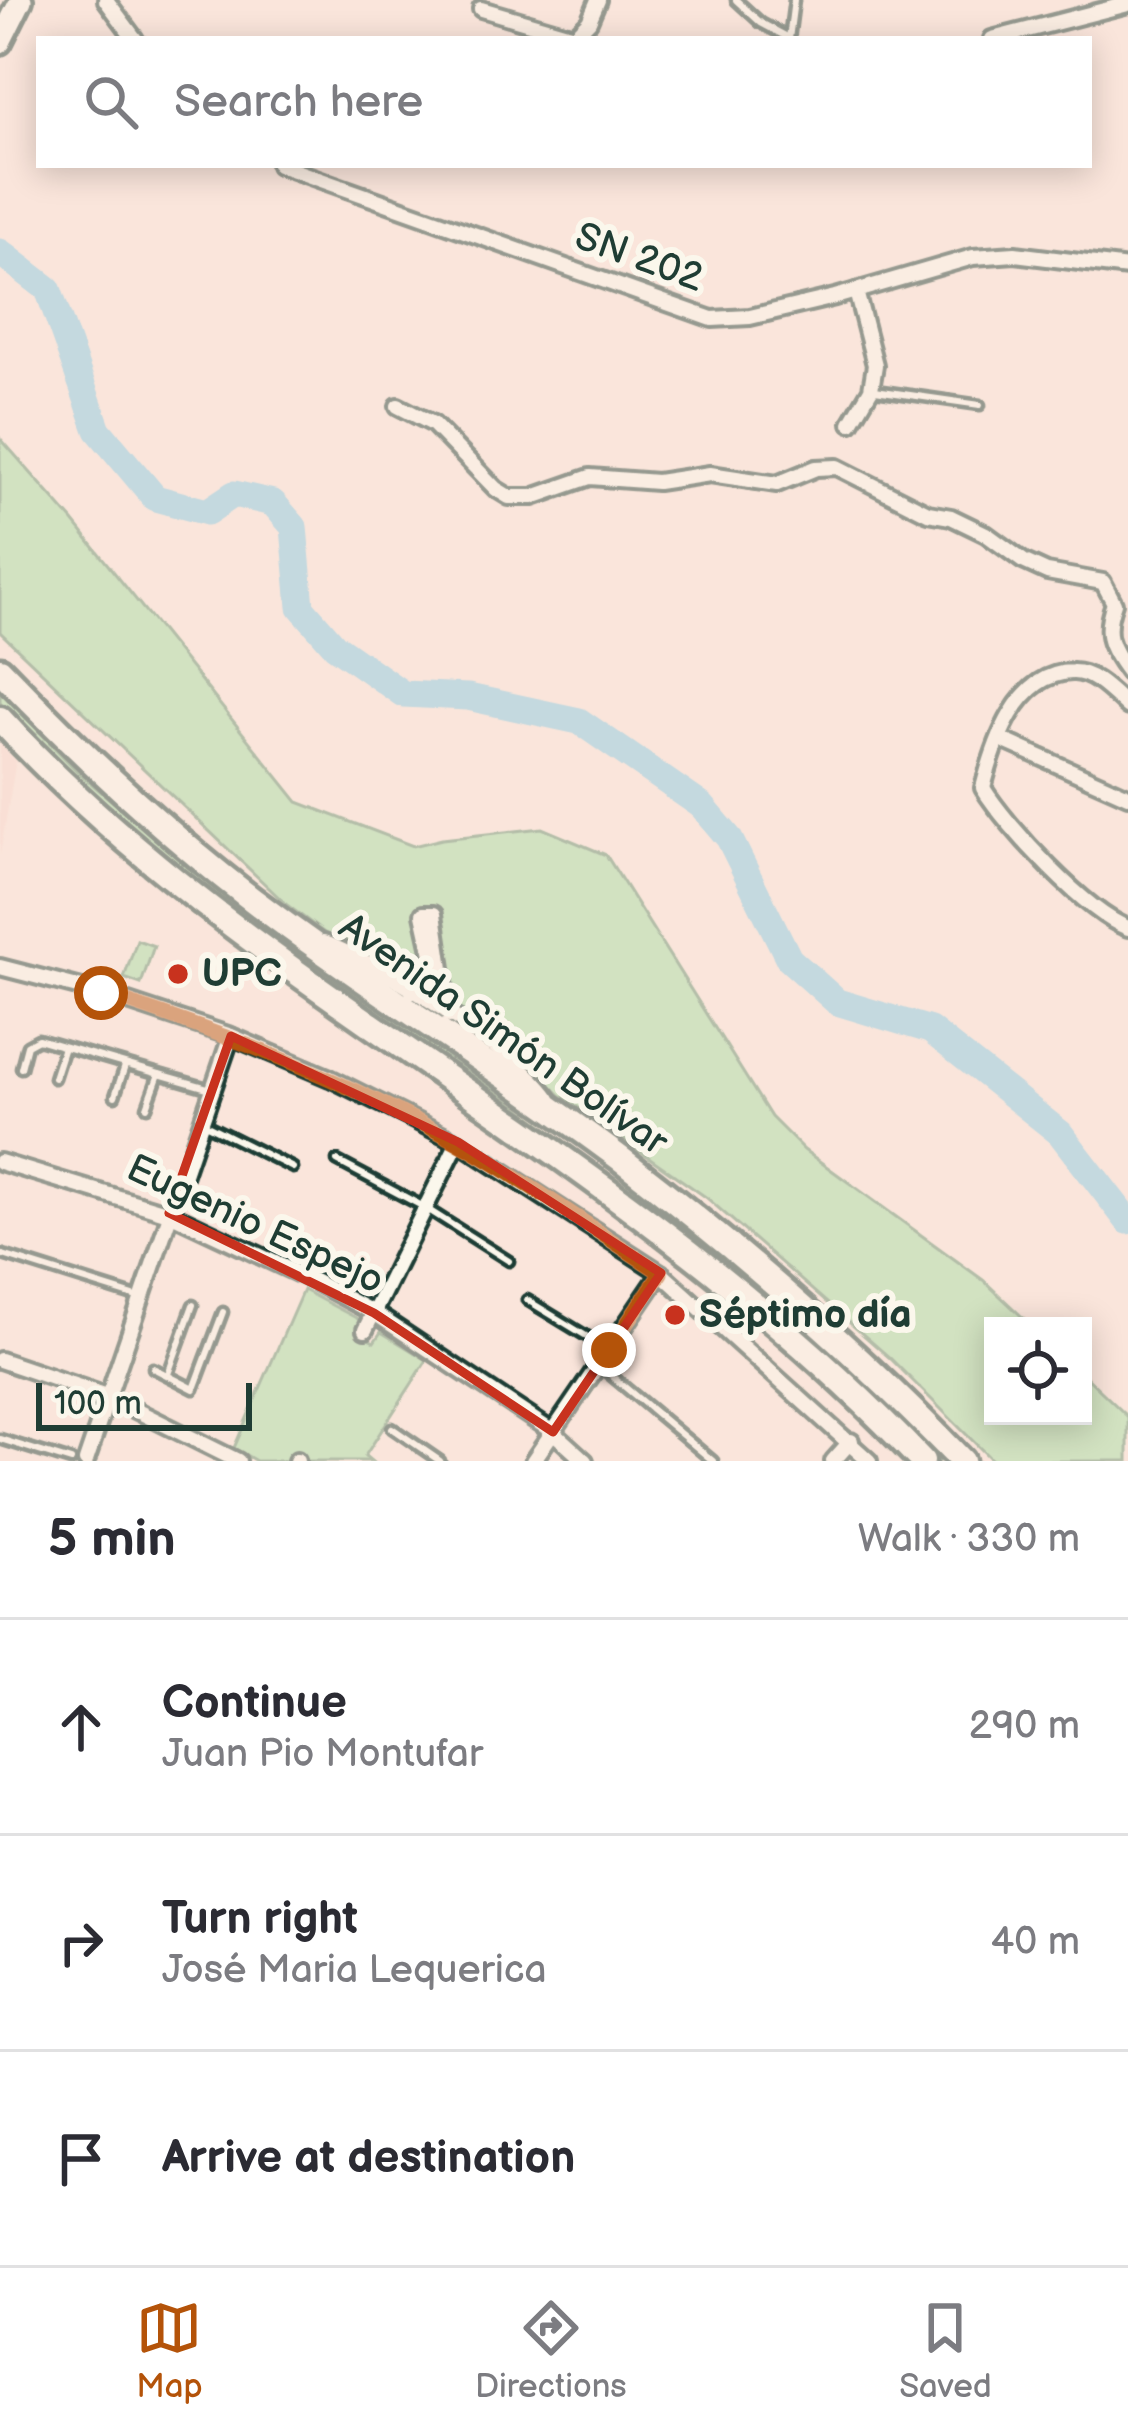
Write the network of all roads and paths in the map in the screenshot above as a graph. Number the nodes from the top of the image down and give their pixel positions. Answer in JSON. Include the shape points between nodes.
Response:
{"nodes":[{"id":1,"x":21,"y":0,"type":"edge"},
{"id":2,"x":106,"y":0,"type":"edge"},
{"id":3,"x":598,"y":0,"type":"edge"},
{"id":4,"x":736,"y":0,"type":"edge"},
{"id":5,"x":794,"y":0,"type":"edge"},
{"id":6,"x":1128,"y":4,"type":"edge"},
{"id":7,"x":481,"y":9,"type":"dead end"},
{"id":8,"x":133,"y":36,"type":"edge"},
{"id":9,"x":785,"y":36,"type":"edge"},
{"id":10,"x":789,"y":36,"type":"edge"},
{"id":11,"x":1004,"y":36,"type":"edge"},
{"id":12,"x":0,"y":42,"type":"edge"},
{"id":13,"x":287,"y":168,"type":"edge"},
{"id":14,"x":1128,"y":268,"type":"edge"},
{"id":15,"x":856,"y":291,"type":"junction"},
{"id":16,"x":872,"y":389,"type":"junction"},
{"id":17,"x":980,"y":405,"type":"dead end"},
{"id":18,"x":398,"y":406,"type":"dead end"},
{"id":19,"x":850,"y":423,"type":"dead end"},
{"id":20,"x":0,"y":670,"type":"edge"},
{"id":21,"x":1128,"y":672,"type":"edge"},
{"id":22,"x":1128,"y":707,"type":"edge"},
{"id":23,"x":0,"y":719,"type":"edge"},
{"id":24,"x":1000,"y":739,"type":"junction"},
{"id":25,"x":1128,"y":796,"type":"edge"},
{"id":26,"x":1128,"y":928,"type":"edge"},
{"id":27,"x":301,"y":935,"type":"junction"},
{"id":28,"x":0,"y":967,"type":"edge"},
{"id":29,"x":412,"y":992,"type":"junction"},
{"id":30,"x":449,"y":1016,"type":"junction"},
{"id":31,"x":231,"y":1036,"type":"junction"},
{"id":32,"x":64,"y":1047,"type":"junction"},
{"id":33,"x":126,"y":1064,"type":"junction"},
{"id":34,"x":21,"y":1068,"type":"dead end"},
{"id":35,"x":159,"y":1074,"type":"junction"},
{"id":36,"x":54,"y":1078,"type":"dead end"},
{"id":37,"x":211,"y":1089,"type":"junction"},
{"id":38,"x":115,"y":1096,"type":"dead end"},
{"id":39,"x":147,"y":1106,"type":"dead end"},
{"id":40,"x":558,"y":1113,"type":"junction"},
{"id":41,"x":200,"y":1122,"type":"junction"},
{"id":42,"x":458,"y":1142,"type":"junction"},
{"id":43,"x":337,"y":1161,"type":"dead end"},
{"id":44,"x":0,"y":1162,"type":"edge"},
{"id":45,"x":293,"y":1168,"type":"dead end"},
{"id":46,"x":424,"y":1208,"type":"junction"},
{"id":47,"x":169,"y":1213,"type":"junction"},
{"id":48,"x":0,"y":1254,"type":"edge"},
{"id":49,"x":509,"y":1262,"type":"dead end"},
{"id":50,"x":661,"y":1273,"type":"junction"},
{"id":51,"x":140,"y":1298,"type":"junction"},
{"id":52,"x":526,"y":1300,"type":"dead end"},
{"id":53,"x":193,"y":1305,"type":"dead end"},
{"id":54,"x":223,"y":1312,"type":"dead end"},
{"id":55,"x":374,"y":1313,"type":"junction"},
{"id":56,"x":365,"y":1330,"type":"dead end"},
{"id":57,"x":609,"y":1350,"type":"junction"},
{"id":58,"x":121,"y":1359,"type":"junction"},
{"id":59,"x":0,"y":1360,"type":"edge"},
{"id":60,"x":137,"y":1364,"type":"dead end"},
{"id":61,"x":599,"y":1366,"type":"junction"},
{"id":62,"x":153,"y":1368,"type":"dead end"},
{"id":63,"x":168,"y":1374,"type":"junction"},
{"id":64,"x":109,"y":1397,"type":"junction"},
{"id":65,"x":392,"y":1429,"type":"dead end"},
{"id":66,"x":553,"y":1432,"type":"junction"},
{"id":67,"x":0,"y":1439,"type":"edge"},
{"id":68,"x":851,"y":1441,"type":"junction"},
{"id":69,"x":71,"y":1461,"type":"edge"},
{"id":70,"x":86,"y":1461,"type":"edge"},
{"id":71,"x":238,"y":1461,"type":"edge"},
{"id":72,"x":440,"y":1461,"type":"edge"},
{"id":73,"x":533,"y":1461,"type":"edge"},
{"id":74,"x":585,"y":1461,"type":"edge"},
{"id":75,"x":713,"y":1461,"type":"edge"},
{"id":76,"x":833,"y":1461,"type":"edge"},
{"id":77,"x":869,"y":1461,"type":"edge"},
{"id":78,"x":922,"y":1461,"type":"edge"},
{"id":79,"x":962,"y":1461,"type":"edge"}],
"edges":[{"from":1,"to":12,"type":"main road"},
{"from":2,"to":8,"type":"street"},
{"from":3,"to":7,"type":"street","via":[[574,36]]},
{"from":4,"to":9,"type":"lane"},
{"from":5,"to":10,"type":"lane"},
{"from":6,"to":11,"type":"street"},
{"from":13,"to":15,"type":"street","name":"SN 202","via":[[700,316],[750,317]]},
{"from":14,"to":15,"type":"street","name":"SN 202","via":[[973,257]]},
{"from":15,"to":16,"type":"street","via":[[873,349]]},
{"from":16,"to":17,"type":"lane"},
{"from":16,"to":19,"type":"street"},
{"from":18,"to":21,"type":"street","via":[[434,424],[509,497],[590,477],[657,482],[710,474],[777,484],[837,467],[986,534],[1047,572],[1103,582],[1114,603],[1109,645]]},
{"from":20,"to":27,"type":"highway","name":"Avenida Simón Bolívar","via":[[118,788]]},
{"from":22,"to":24,"type":"street","via":[[1073,671],[1030,690]]},
{"from":23,"to":78,"type":"highway","name":"Avenida Simón Bolívar","via":[[87,804],[268,954],[618,1198]]},
{"from":24,"to":25,"type":"street"},
{"from":24,"to":26,"type":"street","via":[[983,788],[996,809],[1105,917]]},
{"from":27,"to":29,"type":"street","via":[[358,955]]},
{"from":27,"to":40,"type":"highway","name":"Avenida Simón Bolívar"},
{"from":28,"to":31,"type":"street"},
{"from":29,"to":30,"type":"street"},
{"from":29,"to":30,"type":"street","via":[[436,977],[424,914],[434,914]]},
{"from":30,"to":40,"type":"street","via":[[526,1070]]},
{"from":31,"to":37,"type":"street"},
{"from":31,"to":42,"type":"street"},
{"from":32,"to":33,"type":"lane"},
{"from":32,"to":34,"type":"lane","via":[[32,1040]]},
{"from":32,"to":36,"type":"lane"},
{"from":33,"to":35,"type":"lane"},
{"from":33,"to":38,"type":"lane"},
{"from":35,"to":37,"type":"lane"},
{"from":35,"to":39,"type":"lane"},
{"from":37,"to":41,"type":"street"},
{"from":40,"to":79,"type":"highway","name":"Avenida Simón Bolívar","via":[[778,1285]]},
{"from":41,"to":45,"type":"lane"},
{"from":41,"to":47,"type":"street"},
{"from":42,"to":46,"type":"street"},
{"from":42,"to":50,"type":"street"},
{"from":43,"to":46,"type":"lane"},
{"from":44,"to":47,"type":"street","name":"Eugenio Espejo"},
{"from":46,"to":49,"type":"lane"},
{"from":46,"to":55,"type":"street"},
{"from":47,"to":51,"type":"street"},
{"from":47,"to":55,"type":"street","name":"Eugenio Espejo"},
{"from":48,"to":51,"type":"lane"},
{"from":50,"to":57,"type":"street"},
{"from":50,"to":68,"type":"street"},
{"from":51,"to":58,"type":"street"},
{"from":52,"to":57,"type":"lane"},
{"from":53,"to":63,"type":"lane"},
{"from":54,"to":63,"type":"lane","via":[[195,1387]]},
{"from":55,"to":56,"type":"street"},
{"from":55,"to":66,"type":"street","name":"Eugenio Espejo"},
{"from":57,"to":61,"type":"street"},
{"from":58,"to":60,"type":"lane"},
{"from":58,"to":64,"type":"street"},
{"from":59,"to":64,"type":"street"},
{"from":61,"to":66,"type":"street"},
{"from":61,"to":75,"type":"lane"},
{"from":62,"to":63,"type":"lane"},
{"from":64,"to":70,"type":"street"},
{"from":64,"to":71,"type":"street"},
{"from":65,"to":72,"type":"lane"},
{"from":66,"to":73,"type":"street"},
{"from":66,"to":74,"type":"street","name":"Eugenio Espejo"},
{"from":67,"to":69,"type":"lane"},
{"from":68,"to":76,"type":"street"},
{"from":68,"to":77,"type":"street"}]}
